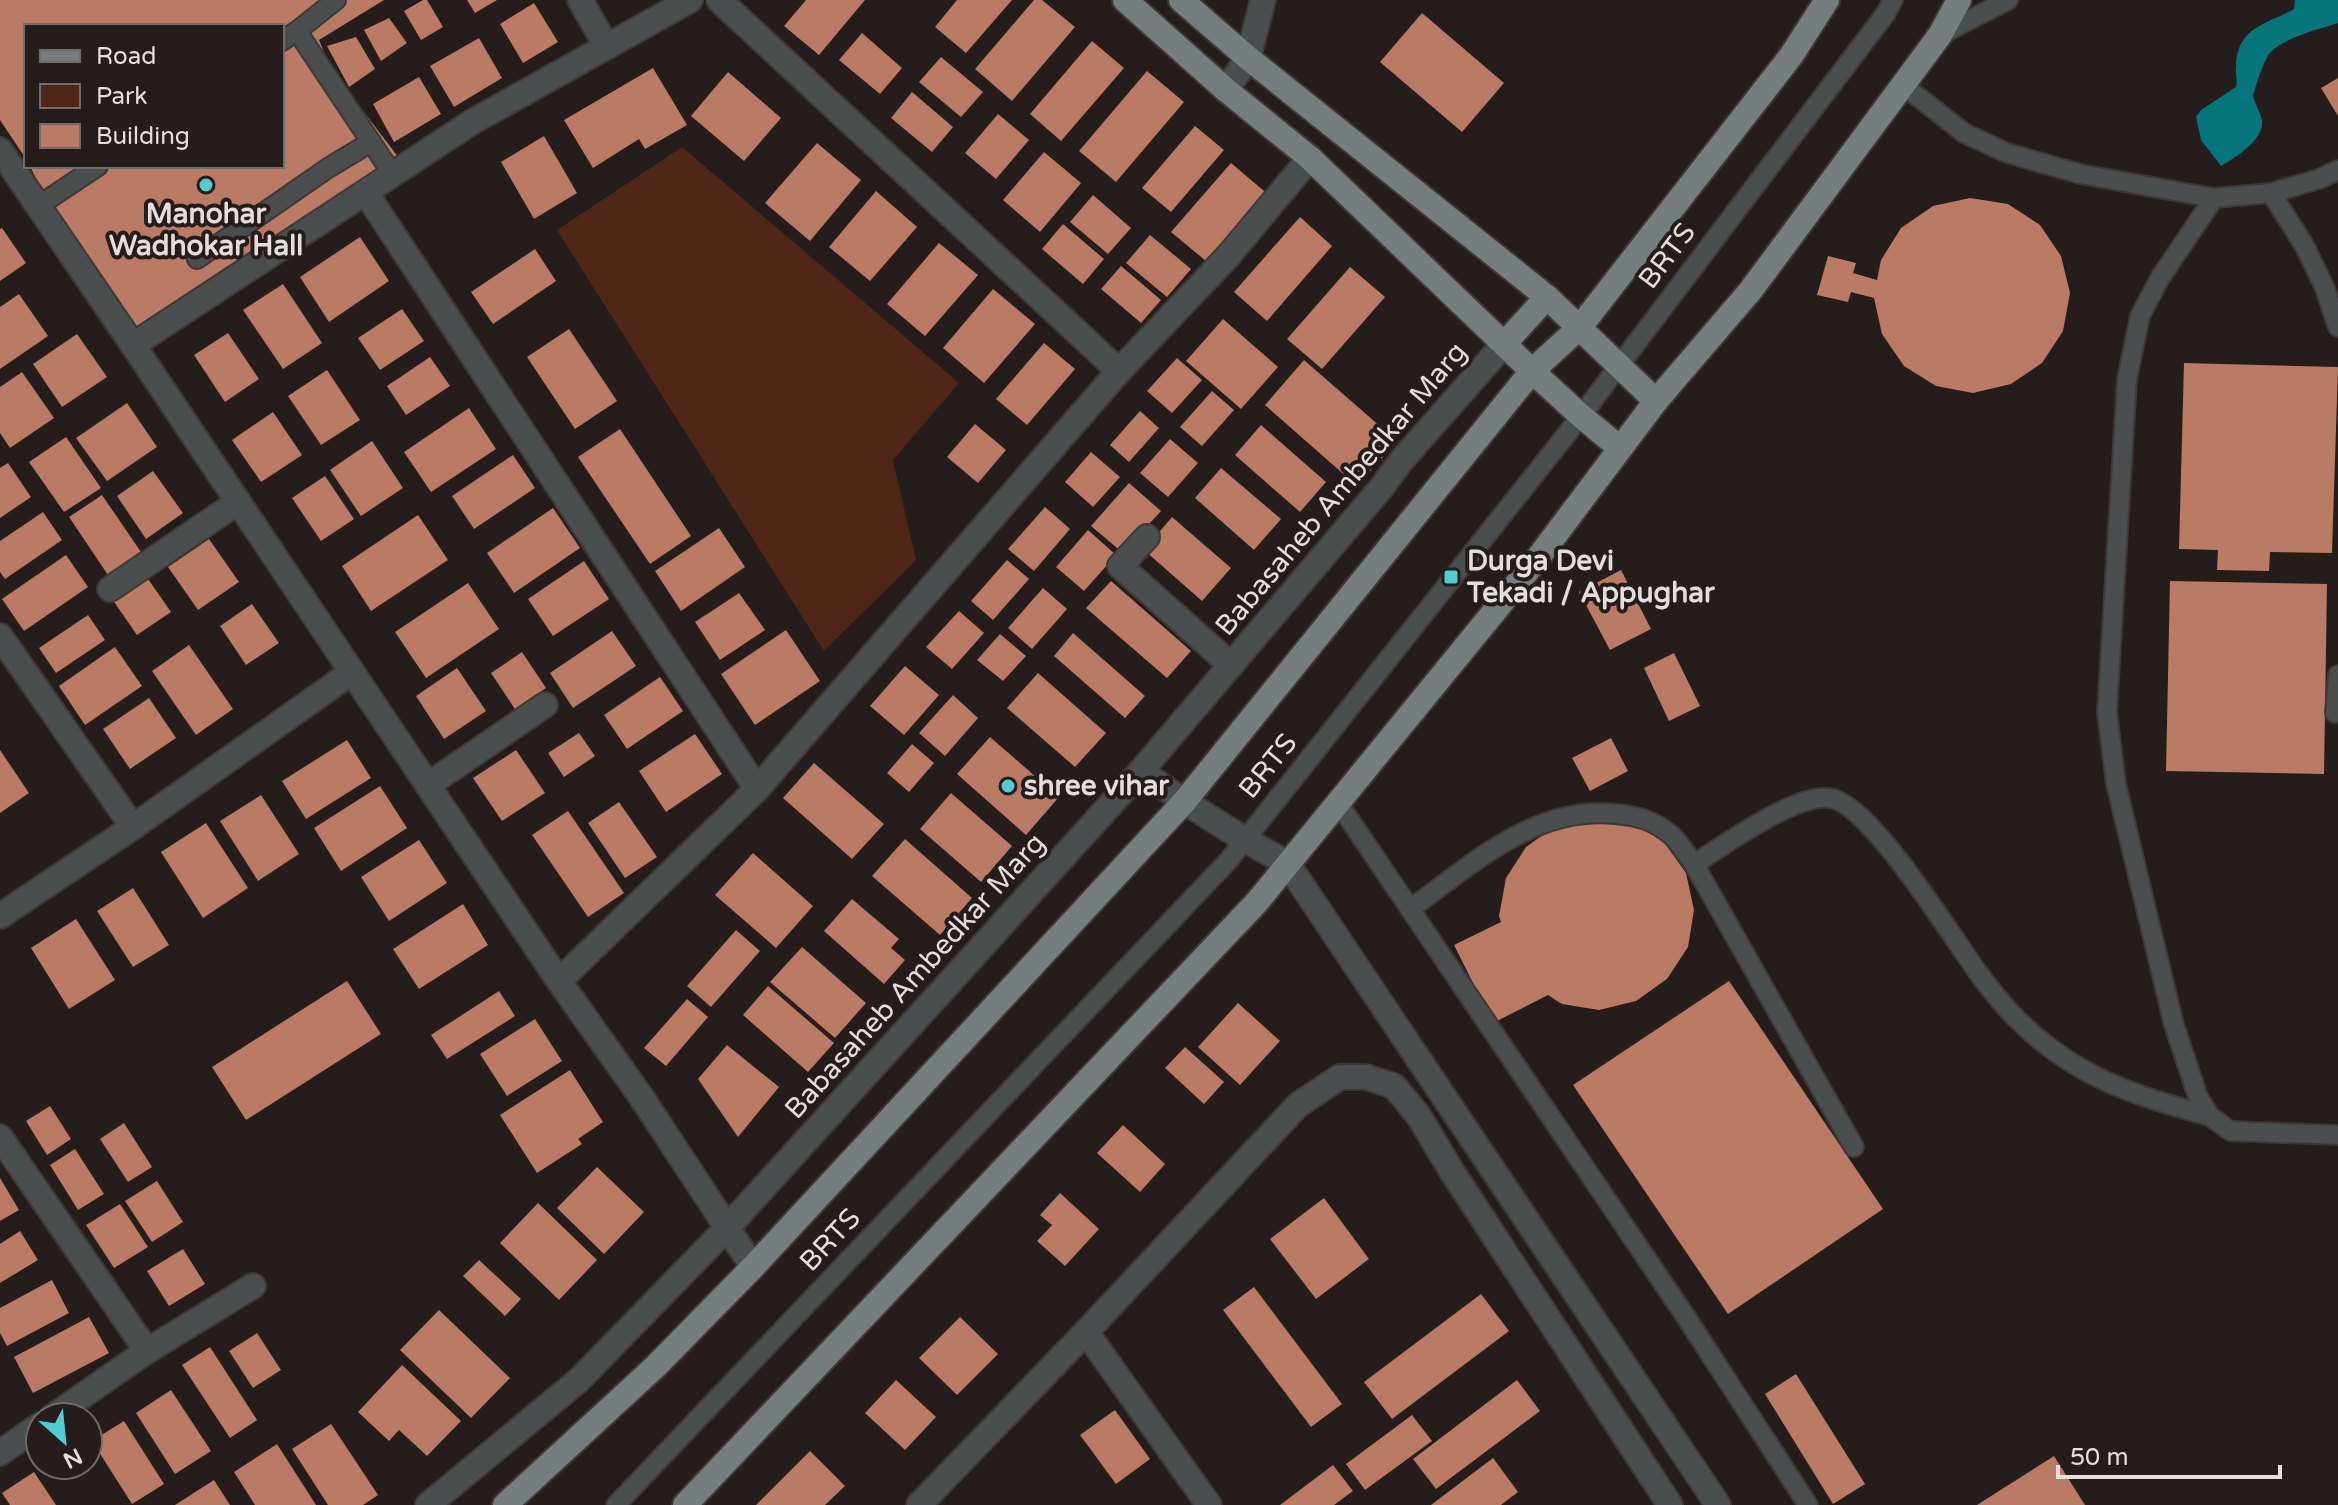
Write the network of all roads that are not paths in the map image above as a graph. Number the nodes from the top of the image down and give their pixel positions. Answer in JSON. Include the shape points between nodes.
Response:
{"nodes":[{"id":1,"x":336,"y":0,"type":"edge"},
{"id":2,"x":580,"y":0,"type":"edge"},
{"id":3,"x":690,"y":0,"type":"edge"},
{"id":4,"x":719,"y":0,"type":"edge"},
{"id":5,"x":1125,"y":0,"type":"edge"},
{"id":6,"x":1181,"y":0,"type":"edge"},
{"id":7,"x":1263,"y":0,"type":"edge"},
{"id":8,"x":1827,"y":0,"type":"edge"},
{"id":9,"x":1893,"y":0,"type":"edge"},
{"id":10,"x":1959,"y":0,"type":"edge"},
{"id":11,"x":2008,"y":0,"type":"edge"},
{"id":12,"x":1940,"y":35,"type":"junction"},
{"id":13,"x":290,"y":36,"type":"edge"},
{"id":14,"x":607,"y":47,"type":"junction"},
{"id":15,"x":1248,"y":58,"type":"junction"},
{"id":16,"x":1903,"y":85,"type":"junction"},
{"id":17,"x":1226,"y":90,"type":"junction"},
{"id":18,"x":371,"y":142,"type":"junction"},
{"id":19,"x":0,"y":150,"type":"edge"},
{"id":20,"x":1310,"y":158,"type":"junction"},
{"id":21,"x":95,"y":168,"type":"edge"},
{"id":22,"x":2338,"y":170,"type":"edge"},
{"id":23,"x":393,"y":175,"type":"junction"},
{"id":24,"x":366,"y":193,"type":"junction"},
{"id":25,"x":2271,"y":193,"type":"junction"},
{"id":26,"x":2214,"y":198,"type":"junction"},
{"id":27,"x":38,"y":206,"type":"junction"},
{"id":28,"x":197,"y":259,"type":"dead end"},
{"id":29,"x":1547,"y":297,"type":"junction"},
{"id":30,"x":1580,"y":327,"type":"junction"},
{"id":31,"x":2338,"y":327,"type":"edge"},
{"id":32,"x":1505,"y":343,"type":"junction"},
{"id":33,"x":133,"y":345,"type":"junction"},
{"id":34,"x":1620,"y":364,"type":"junction"},
{"id":35,"x":1119,"y":371,"type":"junction"},
{"id":36,"x":1532,"y":371,"type":"junction"},
{"id":37,"x":1656,"y":401,"type":"junction"},
{"id":38,"x":1581,"y":416,"type":"junction"},
{"id":39,"x":1620,"y":448,"type":"junction"},
{"id":40,"x":238,"y":502,"type":"junction"},
{"id":41,"x":1147,"y":537,"type":"dead end"},
{"id":42,"x":110,"y":589,"type":"dead end"},
{"id":43,"x":0,"y":636,"type":"edge"},
{"id":44,"x":1231,"y":665,"type":"junction"},
{"id":45,"x":352,"y":672,"type":"junction"},
{"id":46,"x":2338,"y":675,"type":"edge"},
{"id":47,"x":545,"y":705,"type":"dead end"},
{"id":48,"x":2335,"y":713,"type":"dead end"},
{"id":49,"x":1141,"y":771,"type":"junction"},
{"id":50,"x":428,"y":785,"type":"junction"},
{"id":51,"x":757,"y":789,"type":"junction"},
{"id":52,"x":1184,"y":802,"type":"junction"},
{"id":53,"x":1339,"y":804,"type":"junction"},
{"id":54,"x":133,"y":827,"type":"junction"},
{"id":55,"x":1245,"y":840,"type":"junction"},
{"id":56,"x":1287,"y":863,"type":"junction"},
{"id":57,"x":1694,"y":864,"type":"junction"},
{"id":58,"x":1410,"y":909,"type":"junction"},
{"id":59,"x":0,"y":916,"type":"edge"},
{"id":60,"x":559,"y":981,"type":"junction"},
{"id":61,"x":2210,"y":1116,"type":"junction"},
{"id":62,"x":2338,"y":1135,"type":"edge"},
{"id":63,"x":0,"y":1137,"type":"edge"},
{"id":64,"x":1854,"y":1147,"type":"dead end"},
{"id":65,"x":727,"y":1228,"type":"junction"},
{"id":66,"x":753,"y":1267,"type":"junction"},
{"id":67,"x":253,"y":1286,"type":"dead end"},
{"id":68,"x":1086,"y":1332,"type":"junction"},
{"id":69,"x":147,"y":1351,"type":"junction"},
{"id":70,"x":75,"y":1401,"type":"edge"},
{"id":71,"x":24,"y":1436,"type":"edge"},
{"id":72,"x":0,"y":1453,"type":"edge"},
{"id":73,"x":428,"y":1505,"type":"edge"},
{"id":74,"x":505,"y":1505,"type":"edge"},
{"id":75,"x":616,"y":1505,"type":"edge"},
{"id":76,"x":685,"y":1505,"type":"edge"},
{"id":77,"x":919,"y":1505,"type":"edge"},
{"id":78,"x":1209,"y":1505,"type":"edge"},
{"id":79,"x":1670,"y":1505,"type":"edge"},
{"id":80,"x":1718,"y":1505,"type":"edge"},
{"id":81,"x":1808,"y":1505,"type":"edge"}],
"edges":[{"from":1,"to":13,"type":"lane"},
{"from":2,"to":14,"type":"street"},
{"from":3,"to":14,"type":"street"},
{"from":4,"to":35,"type":"street"},
{"from":5,"to":17,"type":"main road","name":"Babasaheb Ambedkar Marg"},
{"from":6,"to":15,"type":"main road"},
{"from":7,"to":15,"type":"street"},
{"from":8,"to":30,"type":"main road","via":[[1791,56]]},
{"from":9,"to":34,"type":"lane","name":"BRTS"},
{"from":10,"to":12,"type":"main road"},
{"from":11,"to":12,"type":"lane"},
{"from":12,"to":16,"type":"main road"},
{"from":13,"to":18,"type":"lane"},
{"from":14,"to":23,"type":"street","via":[[472,122]]},
{"from":15,"to":17,"type":"street"},
{"from":15,"to":29,"type":"main road"},
{"from":16,"to":26,"type":"lane","via":[[1964,133],[2007,153],[2080,174]]},
{"from":16,"to":37,"type":"main road","via":[[1751,290]]},
{"from":17,"to":20,"type":"main road","name":"Babasaheb Ambedkar Marg"},
{"from":18,"to":23,"type":"lane"},
{"from":18,"to":28,"type":"lane"},
{"from":19,"to":27,"type":"street"},
{"from":20,"to":32,"type":"main road","name":"Babasaheb Ambedkar Marg"},
{"from":20,"to":35,"type":"street","via":[[1229,255]]},
{"from":21,"to":27,"type":"lane"},
{"from":22,"to":25,"type":"lane"},
{"from":23,"to":24,"type":"street"},
{"from":24,"to":33,"type":"street"},
{"from":24,"to":51,"type":"street"},
{"from":25,"to":26,"type":"lane"},
{"from":25,"to":31,"type":"lane","via":[[2304,245]]},
{"from":26,"to":61,"type":"lane","via":[[2140,316],[2127,379],[2107,712],[2116,784],[2174,1025],[2198,1097]]},
{"from":27,"to":33,"type":"street"},
{"from":29,"to":30,"type":"main road"},
{"from":29,"to":32,"type":"main road","name":"Babasaheb Ambedkar Marg"},
{"from":30,"to":34,"type":"main road"},
{"from":30,"to":36,"type":"main road"},
{"from":32,"to":36,"type":"main road","name":"Babasaheb Ambedkar Marg"},
{"from":32,"to":44,"type":"street","name":"Babasaheb Ambedkar Marg"},
{"from":33,"to":40,"type":"street"},
{"from":34,"to":37,"type":"main road"},
{"from":34,"to":38,"type":"lane","name":"BRTS"},
{"from":35,"to":51,"type":"street"},
{"from":36,"to":38,"type":"main road","name":"Babasaheb Ambedkar Marg"},
{"from":36,"to":52,"type":"main road"},
{"from":37,"to":39,"type":"main road"},
{"from":38,"to":39,"type":"main road","name":"Babasaheb Ambedkar Marg"},
{"from":38,"to":55,"type":"lane","name":"BRTS"},
{"from":39,"to":53,"type":"main road"},
{"from":40,"to":42,"type":"street"},
{"from":40,"to":45,"type":"street"},
{"from":41,"to":44,"type":"street","via":[[1120,566]]},
{"from":43,"to":54,"type":"street"},
{"from":44,"to":49,"type":"street","name":"Babasaheb Ambedkar Marg"},
{"from":45,"to":50,"type":"street"},
{"from":45,"to":54,"type":"street"},
{"from":46,"to":48,"type":"lane"},
{"from":47,"to":50,"type":"street"},
{"from":49,"to":52,"type":"street"},
{"from":49,"to":65,"type":"street","name":"Babasaheb Ambedkar Marg"},
{"from":50,"to":60,"type":"street"},
{"from":51,"to":60,"type":"street"},
{"from":52,"to":55,"type":"street"},
{"from":52,"to":66,"type":"main road"},
{"from":53,"to":56,"type":"main road"},
{"from":53,"to":58,"type":"lane"},
{"from":54,"to":59,"type":"street"},
{"from":55,"to":56,"type":"street"},
{"from":55,"to":75,"type":"lane","name":"BRTS"},
{"from":56,"to":76,"type":"main road","via":[[1257,902]]},
{"from":56,"to":80,"type":"street"},
{"from":57,"to":58,"type":"lane","via":[[1671,835],[1642,817],[1598,812],[1553,819],[1517,834]]},
{"from":57,"to":61,"type":"lane","via":[[1802,801],[1831,797],[1854,810],[1885,842],[1985,982],[2021,1023],[2106,1084]]},
{"from":57,"to":64,"type":"lane"},
{"from":58,"to":81,"type":"lane"},
{"from":60,"to":65,"type":"street"},
{"from":61,"to":62,"type":"lane","via":[[2230,1131]]},
{"from":63,"to":69,"type":"street"},
{"from":65,"to":66,"type":"street"},
{"from":65,"to":73,"type":"street","name":"Babasaheb Ambedkar Marg","via":[[579,1380]]},
{"from":66,"to":74,"type":"main road","via":[[656,1366]]},
{"from":67,"to":69,"type":"street"},
{"from":68,"to":77,"type":"street"},
{"from":68,"to":78,"type":"street"},
{"from":68,"to":79,"type":"street","via":[[1298,1105],[1340,1077],[1366,1077],[1394,1086],[1418,1115]]},
{"from":69,"to":70,"type":"street"},
{"from":71,"to":72,"type":"street"}]}
